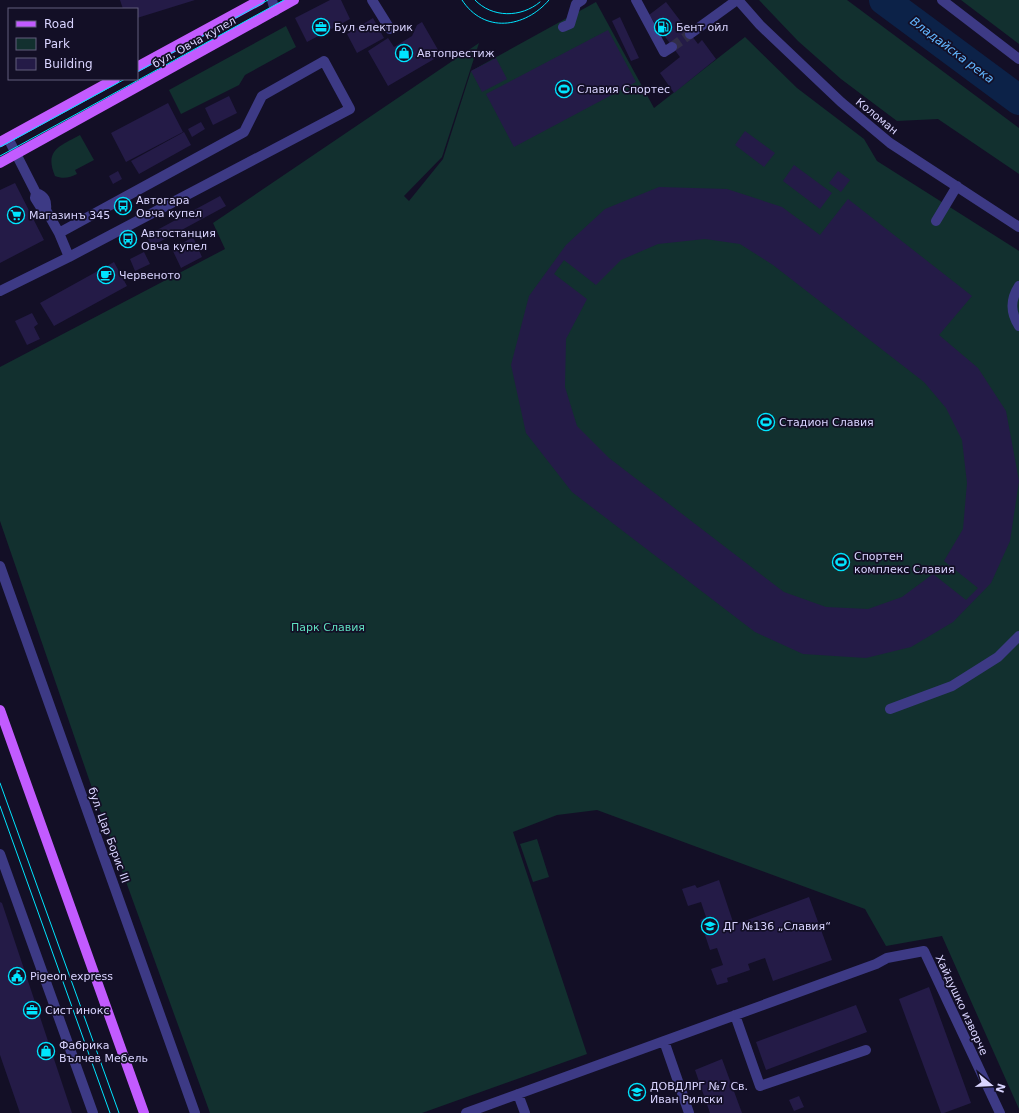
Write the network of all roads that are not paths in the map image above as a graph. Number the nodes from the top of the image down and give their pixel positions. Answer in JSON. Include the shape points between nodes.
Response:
{"nodes":[{"id":1,"x":260,"y":0,"type":"edge"},
{"id":2,"x":272,"y":0,"type":"edge"},
{"id":3,"x":294,"y":0,"type":"edge"},
{"id":4,"x":372,"y":0,"type":"edge"},
{"id":5,"x":582,"y":0,"type":"edge"},
{"id":6,"x":636,"y":0,"type":"edge"},
{"id":7,"x":738,"y":0,"type":"edge"},
{"id":8,"x":942,"y":0,"type":"edge"},
{"id":9,"x":275,"y":11,"type":"junction"},
{"id":10,"x":563,"y":27,"type":"dead end"},
{"id":11,"x":390,"y":29,"type":"dead end"},
{"id":12,"x":690,"y":34,"type":"tunnel mouth"},
{"id":13,"x":672,"y":47,"type":"dead end"},
{"id":14,"x":1019,"y":59,"type":"edge"},
{"id":15,"x":138,"y":66,"type":"edge"},
{"id":16,"x":113,"y":80,"type":"edge"},
{"id":17,"x":4,"y":140,"type":"edge"},
{"id":18,"x":16,"y":154,"type":"junction"},
{"id":19,"x":0,"y":163,"type":"edge"},
{"id":20,"x":957,"y":186,"type":"junction"},
{"id":21,"x":936,"y":221,"type":"dead end"},
{"id":22,"x":1019,"y":227,"type":"edge"},
{"id":23,"x":59,"y":233,"type":"junction"},
{"id":24,"x":69,"y":257,"type":"junction"},
{"id":25,"x":1019,"y":286,"type":"edge"},
{"id":26,"x":0,"y":291,"type":"edge"},
{"id":27,"x":1019,"y":326,"type":"edge"},
{"id":28,"x":0,"y":566,"type":"edge"},
{"id":29,"x":1019,"y":636,"type":"edge"},
{"id":30,"x":890,"y":709,"type":"dead end"},
{"id":31,"x":0,"y":710,"type":"edge"},
{"id":32,"x":0,"y":854,"type":"edge"},
{"id":33,"x":3,"y":873,"type":"edge"},
{"id":34,"x":736,"y":1015,"type":"junction"},
{"id":35,"x":664,"y":1041,"type":"junction"},
{"id":36,"x":866,"y":1050,"type":"dead end"},
{"id":37,"x":518,"y":1094,"type":"junction"},
{"id":38,"x":93,"y":1113,"type":"edge"},
{"id":39,"x":144,"y":1113,"type":"edge"},
{"id":40,"x":195,"y":1113,"type":"edge"},
{"id":41,"x":466,"y":1113,"type":"edge"},
{"id":42,"x":525,"y":1113,"type":"edge"},
{"id":43,"x":689,"y":1113,"type":"edge"},
{"id":44,"x":1000,"y":1113,"type":"edge"}],
"edges":[{"from":1,"to":15,"type":"main road","name":"бул. Овча купел"},
{"from":2,"to":9,"type":"street"},
{"from":3,"to":9,"type":"main road","name":"бул. Овча купел"},
{"from":4,"to":11,"type":"street"},
{"from":5,"to":10,"type":"street","via":[[576,4],[570,24]]},
{"from":6,"to":13,"type":"street","via":[[664,52]]},
{"from":7,"to":12,"type":"street"},
{"from":7,"to":20,"type":"street","name":"Коломан","via":[[760,25],[841,102],[890,143]]},
{"from":8,"to":14,"type":"street"},
{"from":9,"to":18,"type":"main road","name":"бул. Овча купел"},
{"from":16,"to":17,"type":"main road"},
{"from":17,"to":18,"type":"street"},
{"from":18,"to":19,"type":"main road","name":"бул. Овча купел"},
{"from":18,"to":23,"type":"street","via":[[36,193],[47,202],[46,210]]},
{"from":20,"to":21,"type":"street"},
{"from":20,"to":22,"type":"street","name":"Коломан"},
{"from":23,"to":24,"type":"street"},
{"from":23,"to":24,"type":"street","via":[[244,132],[262,96],[324,61],[350,109]]},
{"from":24,"to":26,"type":"street"},
{"from":25,"to":27,"type":"street","via":[[1014,294],[1012,310]]},
{"from":28,"to":40,"type":"street","name":"бул. Цар Борис III"},
{"from":29,"to":30,"type":"street","via":[[998,657],[952,686]]},
{"from":31,"to":39,"type":"main road"},
{"from":32,"to":33,"type":"street"},
{"from":33,"to":38,"type":"street"},
{"from":34,"to":35,"type":"street"},
{"from":34,"to":36,"type":"street","via":[[760,1086]]},
{"from":34,"to":44,"type":"street","name":"Хайдушко изворче","via":[[887,958],[924,951]]},
{"from":35,"to":37,"type":"street"},
{"from":35,"to":43,"type":"street"},
{"from":37,"to":41,"type":"street"},
{"from":37,"to":42,"type":"street"}]}
